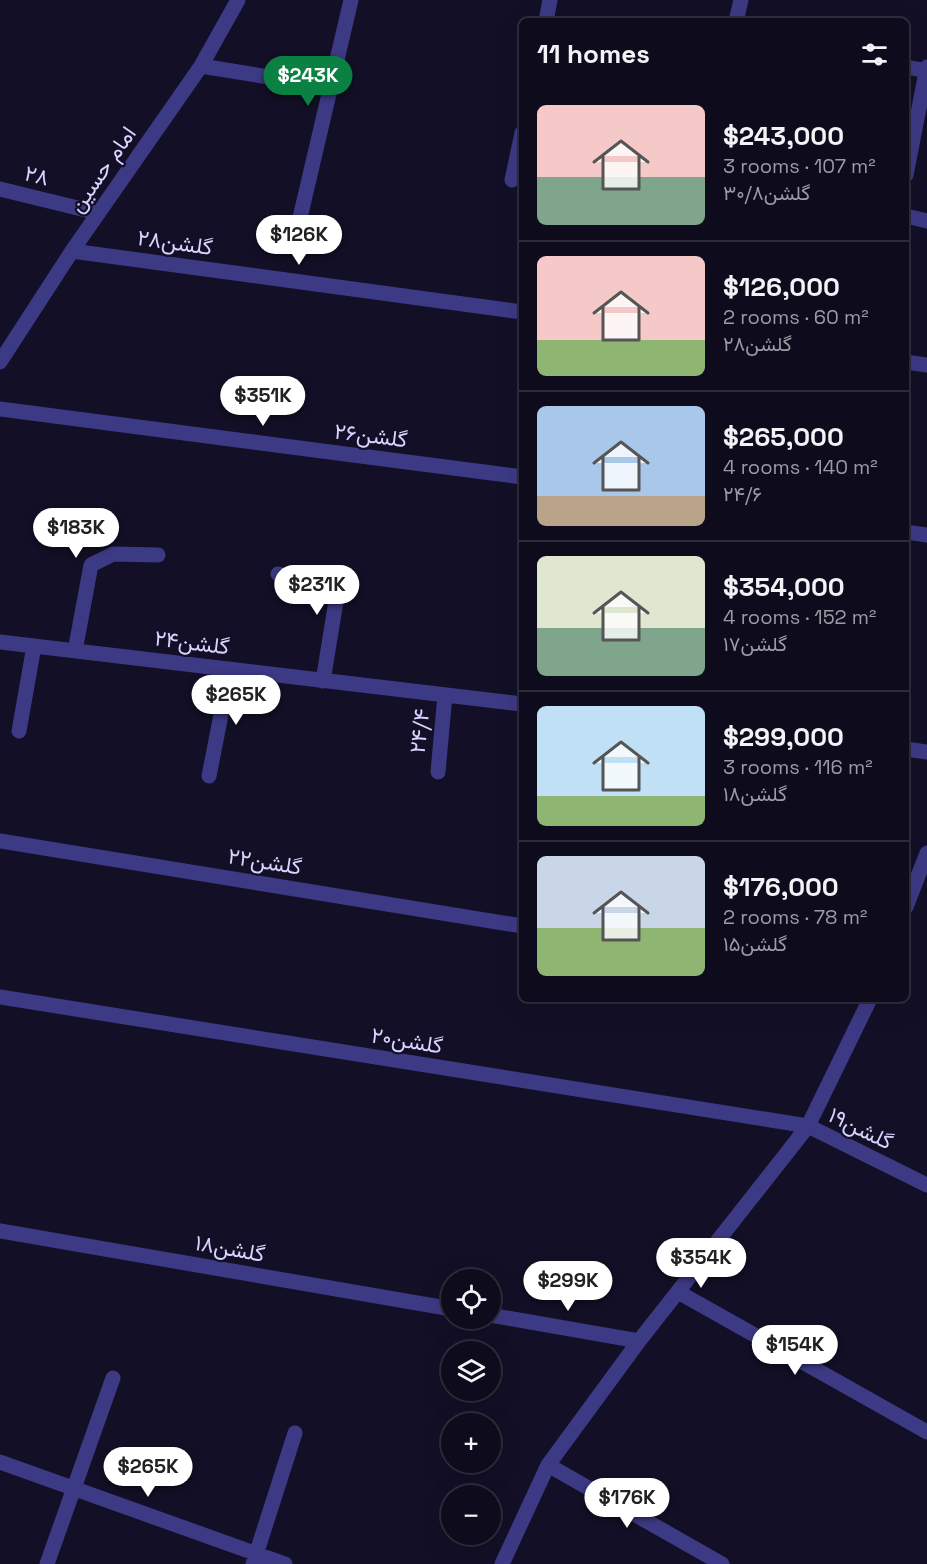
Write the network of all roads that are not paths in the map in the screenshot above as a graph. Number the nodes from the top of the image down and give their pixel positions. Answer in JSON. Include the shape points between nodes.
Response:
{"nodes":[{"id":1,"x":238,"y":0,"type":"edge"},
{"id":2,"x":351,"y":0,"type":"edge"},
{"id":3,"x":550,"y":0,"type":"edge"},
{"id":4,"x":741,"y":0,"type":"edge"},
{"id":5,"x":547,"y":18,"type":"edge"},
{"id":6,"x":737,"y":18,"type":"edge"},
{"id":7,"x":201,"y":66,"type":"junction"},
{"id":8,"x":909,"y":67,"type":"edge"},
{"id":9,"x":927,"y":70,"type":"edge"},
{"id":10,"x":330,"y":87,"type":"junction"},
{"id":11,"x":519,"y":147,"type":"edge"},
{"id":12,"x":909,"y":160,"type":"edge"},
{"id":13,"x":512,"y":180,"type":"dead end"},
{"id":14,"x":0,"y":189,"type":"edge"},
{"id":15,"x":98,"y":213,"type":"junction"},
{"id":16,"x":909,"y":217,"type":"edge"},
{"id":17,"x":927,"y":221,"type":"edge"},
{"id":18,"x":299,"y":222,"type":"dead end"},
{"id":19,"x":72,"y":251,"type":"junction"},
{"id":20,"x":519,"y":312,"type":"edge"},
{"id":21,"x":0,"y":362,"type":"edge"},
{"id":22,"x":909,"y":362,"type":"edge"},
{"id":23,"x":927,"y":365,"type":"edge"},
{"id":24,"x":0,"y":409,"type":"edge"},
{"id":25,"x":519,"y":477,"type":"edge"},
{"id":26,"x":909,"y":532,"type":"edge"},
{"id":27,"x":927,"y":535,"type":"edge"},
{"id":28,"x":158,"y":555,"type":"dead end"},
{"id":29,"x":278,"y":574,"type":"dead end"},
{"id":30,"x":0,"y":642,"type":"edge"},
{"id":31,"x":34,"y":646,"type":"junction"},
{"id":32,"x":75,"y":651,"type":"junction"},
{"id":33,"x":230,"y":669,"type":"junction"},
{"id":34,"x":323,"y":681,"type":"junction"},
{"id":35,"x":445,"y":695,"type":"junction"},
{"id":36,"x":519,"y":704,"type":"edge"},
{"id":37,"x":19,"y":731,"type":"dead end"},
{"id":38,"x":909,"y":749,"type":"edge"},
{"id":39,"x":927,"y":752,"type":"edge"},
{"id":40,"x":438,"y":772,"type":"dead end"},
{"id":41,"x":209,"y":776,"type":"dead end"},
{"id":42,"x":0,"y":841,"type":"edge"},
{"id":43,"x":927,"y":853,"type":"edge"},
{"id":44,"x":909,"y":899,"type":"edge"},
{"id":45,"x":519,"y":926,"type":"edge"},
{"id":46,"x":0,"y":997,"type":"edge"},
{"id":47,"x":869,"y":1002,"type":"edge"},
{"id":48,"x":808,"y":1126,"type":"junction"},
{"id":49,"x":927,"y":1185,"type":"edge"},
{"id":50,"x":0,"y":1231,"type":"edge"},
{"id":51,"x":678,"y":1292,"type":"junction"},
{"id":52,"x":441,"y":1307,"type":"edge"},
{"id":53,"x":501,"y":1317,"type":"edge"},
{"id":54,"x":639,"y":1341,"type":"junction"},
{"id":55,"x":113,"y":1378,"type":"dead end"},
{"id":56,"x":927,"y":1432,"type":"edge"},
{"id":57,"x":295,"y":1433,"type":"dead end"},
{"id":58,"x":0,"y":1462,"type":"edge"},
{"id":59,"x":549,"y":1465,"type":"junction"},
{"id":60,"x":74,"y":1489,"type":"junction"},
{"id":61,"x":255,"y":1559,"type":"edge"},
{"id":62,"x":47,"y":1564,"type":"edge"},
{"id":63,"x":285,"y":1564,"type":"edge"},
{"id":64,"x":502,"y":1564,"type":"edge"},
{"id":65,"x":722,"y":1564,"type":"edge"}],
"edges":[{"from":1,"to":7,"type":"street","name":"امام حسین"},
{"from":2,"to":10,"type":"street"},
{"from":3,"to":5,"type":"street"},
{"from":4,"to":6,"type":"street"},
{"from":7,"to":10,"type":"street"},
{"from":7,"to":15,"type":"street","name":"امام حسین"},
{"from":8,"to":9,"type":"street"},
{"from":9,"to":12,"type":"street"},
{"from":10,"to":18,"type":"street"},
{"from":11,"to":13,"type":"street"},
{"from":14,"to":15,"type":"street","name":"۲۸"},
{"from":15,"to":19,"type":"street","name":"امام حسین"},
{"from":16,"to":17,"type":"street"},
{"from":19,"to":20,"type":"street","name":"گلشن۲۸"},
{"from":19,"to":21,"type":"street","name":"امام حسین"},
{"from":22,"to":23,"type":"street"},
{"from":24,"to":25,"type":"street","name":"گلشن۲۶"},
{"from":26,"to":27,"type":"street"},
{"from":28,"to":32,"type":"street","via":[[113,554],[91,565]]},
{"from":29,"to":34,"type":"street","via":[[338,589]]},
{"from":30,"to":31,"type":"street","name":"گلشن۲۴"},
{"from":31,"to":32,"type":"street","name":"گلشن۲۴"},
{"from":31,"to":37,"type":"street"},
{"from":32,"to":33,"type":"street","name":"گلشن۲۴"},
{"from":33,"to":34,"type":"street","name":"گلشن۲۴"},
{"from":33,"to":41,"type":"street"},
{"from":34,"to":35,"type":"street","name":"گلشن۲۴"},
{"from":35,"to":36,"type":"street","name":"گلشن۲۴"},
{"from":35,"to":40,"type":"street","name":"۲۴/۴"},
{"from":38,"to":39,"type":"street"},
{"from":42,"to":45,"type":"street","name":"گلشن۲۲"},
{"from":43,"to":44,"type":"street"},
{"from":46,"to":48,"type":"street","name":"گلشن۲۰"},
{"from":47,"to":48,"type":"street"},
{"from":48,"to":49,"type":"street","name":"گلشن۱۹"},
{"from":48,"to":51,"type":"street"},
{"from":50,"to":52,"type":"street","name":"گلشن۱۸"},
{"from":51,"to":54,"type":"street"},
{"from":51,"to":56,"type":"street"},
{"from":53,"to":54,"type":"street"},
{"from":54,"to":59,"type":"street"},
{"from":55,"to":60,"type":"street"},
{"from":57,"to":61,"type":"street"},
{"from":58,"to":60,"type":"street"},
{"from":59,"to":64,"type":"street"},
{"from":59,"to":65,"type":"street"},
{"from":60,"to":61,"type":"street"},
{"from":60,"to":62,"type":"street"},
{"from":61,"to":63,"type":"street"}]}
